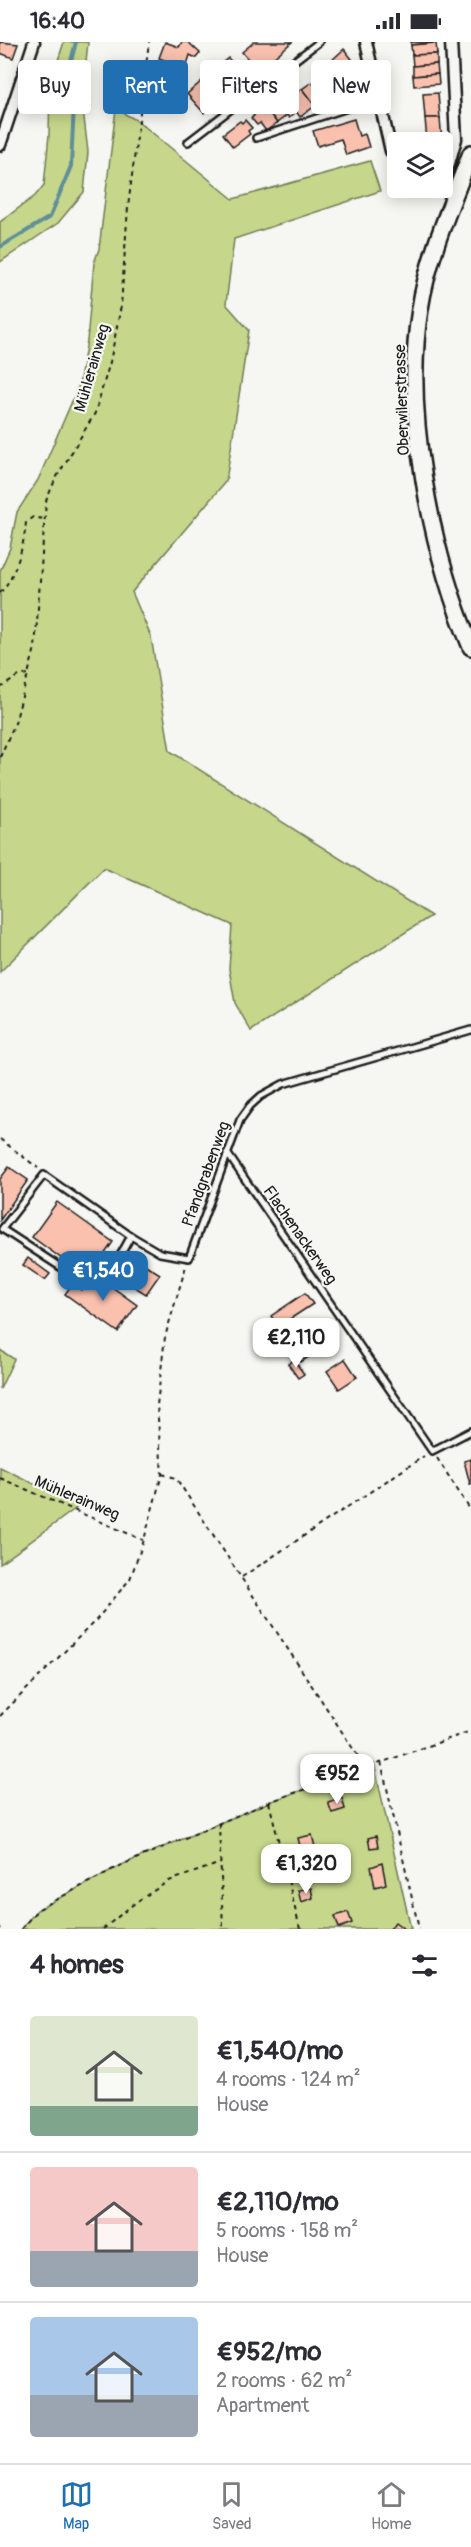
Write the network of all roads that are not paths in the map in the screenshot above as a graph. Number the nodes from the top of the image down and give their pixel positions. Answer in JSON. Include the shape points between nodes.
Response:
{"nodes":[{"id":1,"x":34,"y":42,"type":"edge"},
{"id":2,"x":318,"y":42,"type":"edge"},
{"id":3,"x":366,"y":42,"type":"edge"},
{"id":4,"x":451,"y":42,"type":"edge"},
{"id":5,"x":370,"y":60,"type":"edge"},
{"id":6,"x":329,"y":114,"type":"edge"},
{"id":7,"x":382,"y":114,"type":"edge"},
{"id":8,"x":387,"y":134,"type":"edge"},
{"id":9,"x":256,"y":138,"type":"dead end"},
{"id":10,"x":188,"y":142,"type":"dead end"},
{"id":11,"x":0,"y":145,"type":"edge"},
{"id":12,"x":453,"y":149,"type":"edge"},
{"id":13,"x":471,"y":153,"type":"edge"},
{"id":14,"x":453,"y":186,"type":"edge"},
{"id":15,"x":458,"y":188,"type":"junction"},
{"id":16,"x":471,"y":647,"type":"edge"},
{"id":17,"x":471,"y":1030,"type":"edge"},
{"id":18,"x":227,"y":1153,"type":"junction"},
{"id":19,"x":131,"y":1236,"type":"junction"},
{"id":20,"x":111,"y":1272,"type":"dead end"},
{"id":21,"x":71,"y":1274,"type":"dead end"},
{"id":22,"x":471,"y":1431,"type":"edge"}],
"edges":[{"from":1,"to":11,"type":"street"},
{"from":2,"to":10,"type":"lane"},
{"from":3,"to":5,"type":"street"},
{"from":4,"to":12,"type":"street","via":[[456,139]]},
{"from":6,"to":9,"type":"lane"},
{"from":7,"to":8,"type":"street"},
{"from":13,"to":15,"type":"street","name":"Oberwilerstrasse"},
{"from":14,"to":15,"type":"street"},
{"from":15,"to":16,"type":"street","name":"Oberwilerstrasse","via":[[420,308],[415,364],[419,439],[433,531]]},
{"from":17,"to":18,"type":"lane","name":"Pfandgrabenweg","via":[[283,1084],[250,1106]]},
{"from":18,"to":19,"type":"lane","name":"Pfandgrabenweg","via":[[189,1258],[160,1253]]},
{"from":18,"to":22,"type":"lane","name":"Flachenackerweg","via":[[432,1451]]},
{"from":19,"to":20,"type":"lane"},
{"from":19,"to":21,"type":"lane","via":[[44,1175],[2,1229]]}]}
